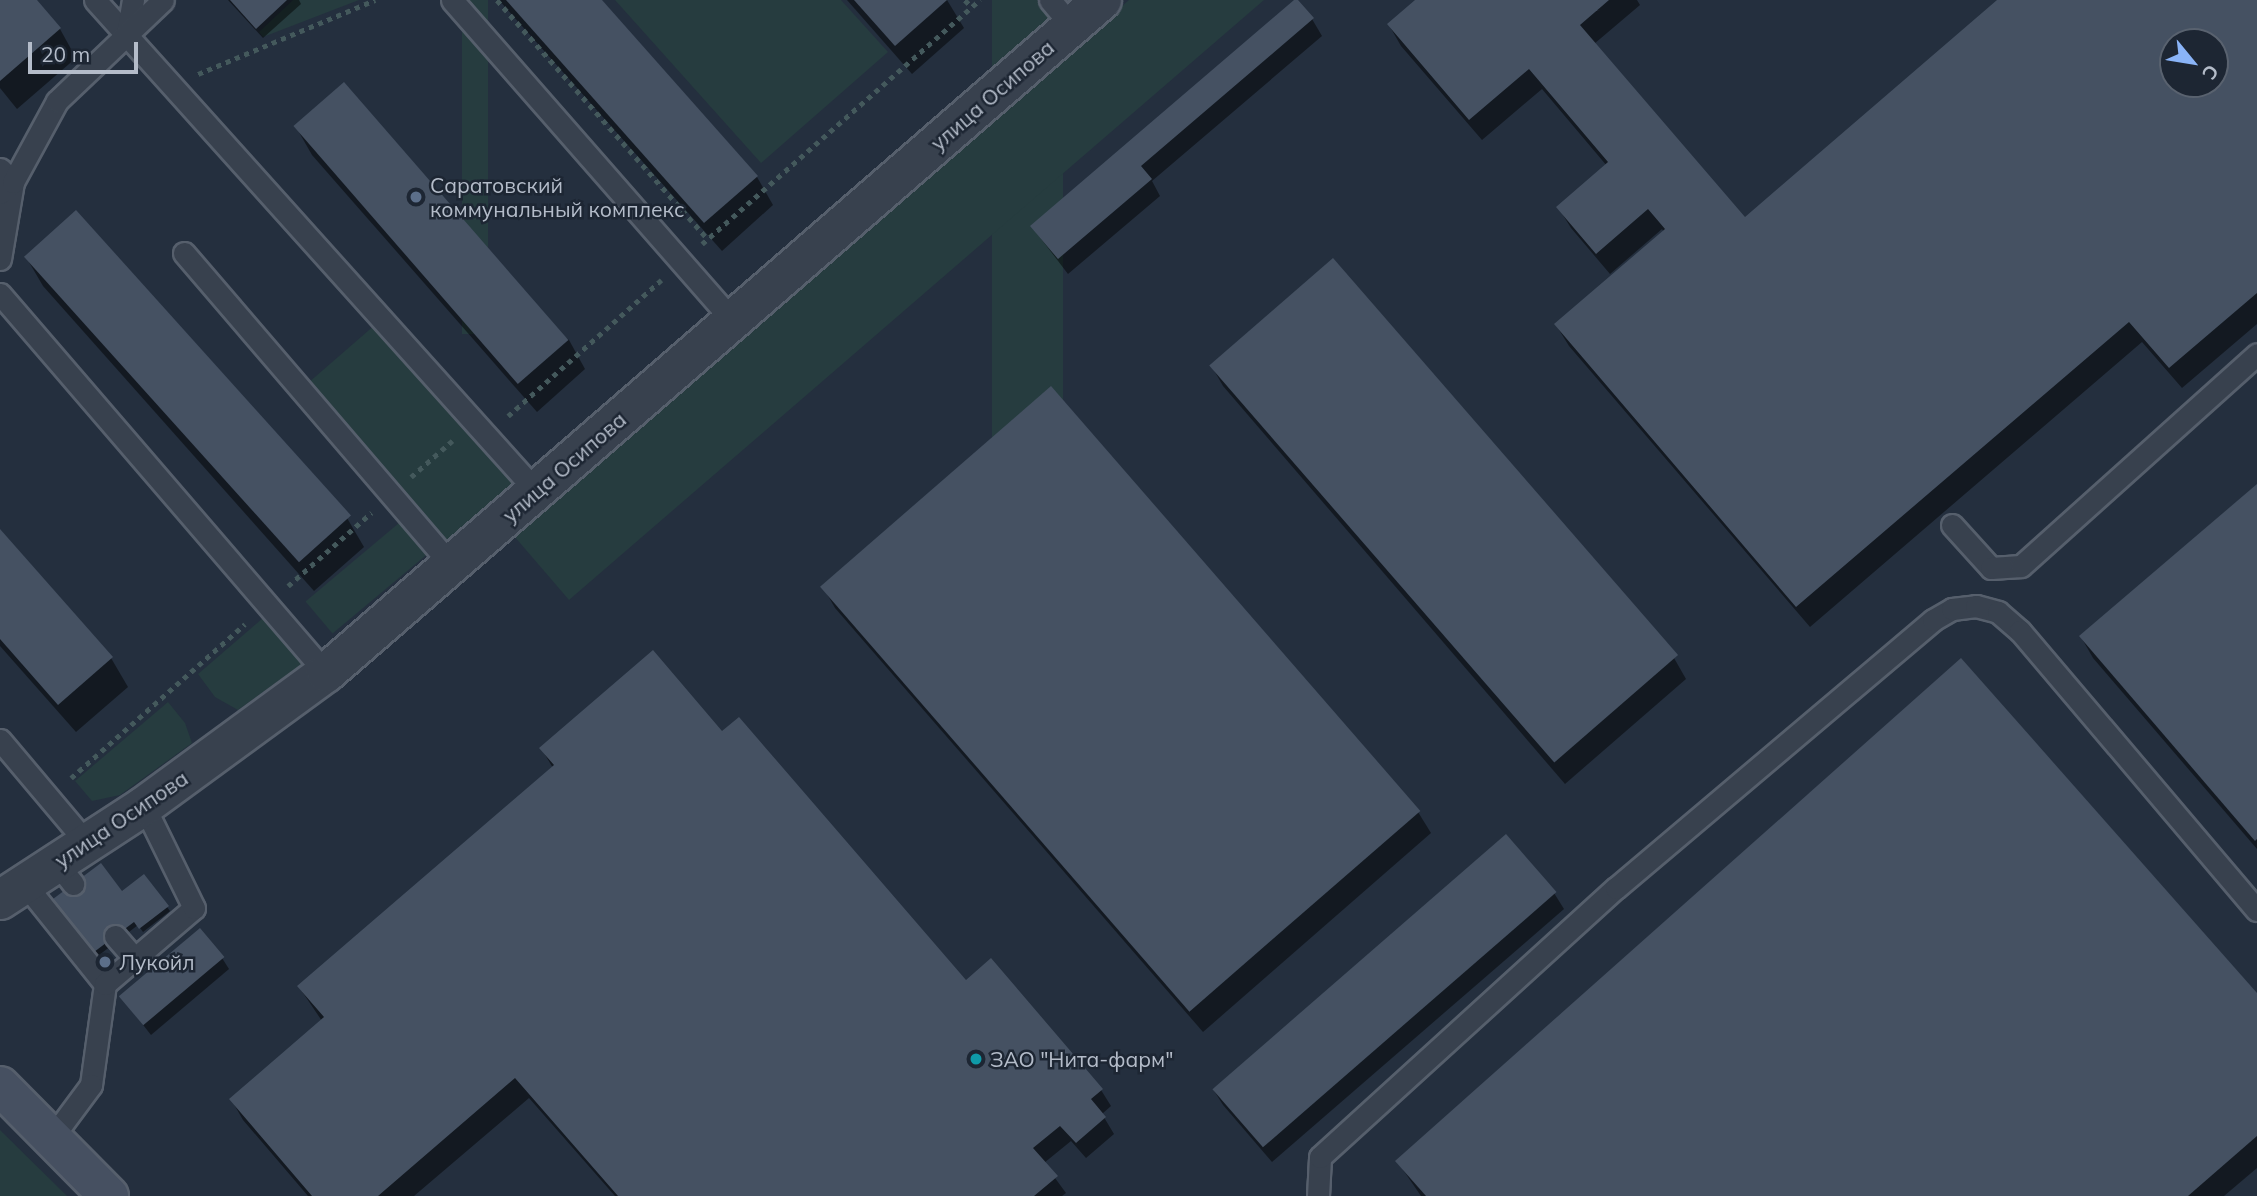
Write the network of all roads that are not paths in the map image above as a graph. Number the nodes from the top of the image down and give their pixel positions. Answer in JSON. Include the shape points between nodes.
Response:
{"nodes":[{"id":1,"x":95,"y":0,"type":"edge"},
{"id":2,"x":133,"y":0,"type":"edge"},
{"id":3,"x":163,"y":0,"type":"edge"},
{"id":4,"x":452,"y":0,"type":"edge"},
{"id":5,"x":1102,"y":0,"type":"edge"},
{"id":6,"x":1061,"y":13,"type":"edge"},
{"id":7,"x":127,"y":34,"type":"junction"},
{"id":8,"x":4,"y":182,"type":"edge"},
{"id":9,"x":184,"y":253,"type":"dead end"},
{"id":10,"x":0,"y":259,"type":"edge"},
{"id":11,"x":0,"y":294,"type":"edge"},
{"id":12,"x":732,"y":320,"type":"junction"},
{"id":13,"x":2257,"y":354,"type":"edge"},
{"id":14,"x":536,"y":491,"type":"junction"},
{"id":15,"x":1952,"y":525,"type":"dead end"},
{"id":16,"x":453,"y":566,"type":"junction"},
{"id":17,"x":326,"y":673,"type":"junction"},
{"id":18,"x":3,"y":747,"type":"edge"},
{"id":19,"x":144,"y":806,"type":"junction"},
{"id":20,"x":72,"y":863,"type":"junction"},
{"id":21,"x":12,"y":892,"type":"edge"},
{"id":22,"x":2257,"y":910,"type":"edge"},
{"id":23,"x":116,"y":936,"type":"dead end"},
{"id":24,"x":135,"y":959,"type":"junction"},
{"id":25,"x":104,"y":984,"type":"junction"},
{"id":26,"x":0,"y":1086,"type":"edge"},
{"id":27,"x":51,"y":1139,"type":"junction"},
{"id":28,"x":109,"y":1196,"type":"edge"},
{"id":29,"x":1318,"y":1196,"type":"edge"}],
"edges":[{"from":1,"to":7,"type":"lane"},
{"from":2,"to":7,"type":"lane"},
{"from":3,"to":7,"type":"lane"},
{"from":4,"to":12,"type":"lane"},
{"from":5,"to":6,"type":"street","name":"улица Осипова"},
{"from":6,"to":12,"type":"street","name":"улица Осипова"},
{"from":7,"to":8,"type":"lane","via":[[57,101]]},
{"from":7,"to":14,"type":"lane"},
{"from":8,"to":10,"type":"lane"},
{"from":9,"to":16,"type":"lane"},
{"from":11,"to":17,"type":"lane"},
{"from":12,"to":14,"type":"street","name":"улица Осипова"},
{"from":13,"to":15,"type":"lane","via":[[2021,566],[1991,568]]},
{"from":14,"to":16,"type":"street","name":"улица Осипова"},
{"from":16,"to":17,"type":"street","name":"улица Осипова"},
{"from":17,"to":19,"type":"street","name":"улица Осипова"},
{"from":18,"to":20,"type":"lane"},
{"from":19,"to":20,"type":"street","name":"улица Осипова"},
{"from":19,"to":24,"type":"lane","via":[[194,908]]},
{"from":20,"to":21,"type":"street","name":"улица Осипова"},
{"from":21,"to":25,"type":"lane"},
{"from":22,"to":29,"type":"lane","via":[[2020,631],[1998,612],[1976,606],[1952,609],[1933,620],[1616,888],[1320,1157]]},
{"from":23,"to":24,"type":"lane"},
{"from":24,"to":25,"type":"lane"},
{"from":25,"to":27,"type":"lane","via":[[91,1085]]},
{"from":26,"to":27,"type":"main road"},
{"from":27,"to":28,"type":"main road"}]}
